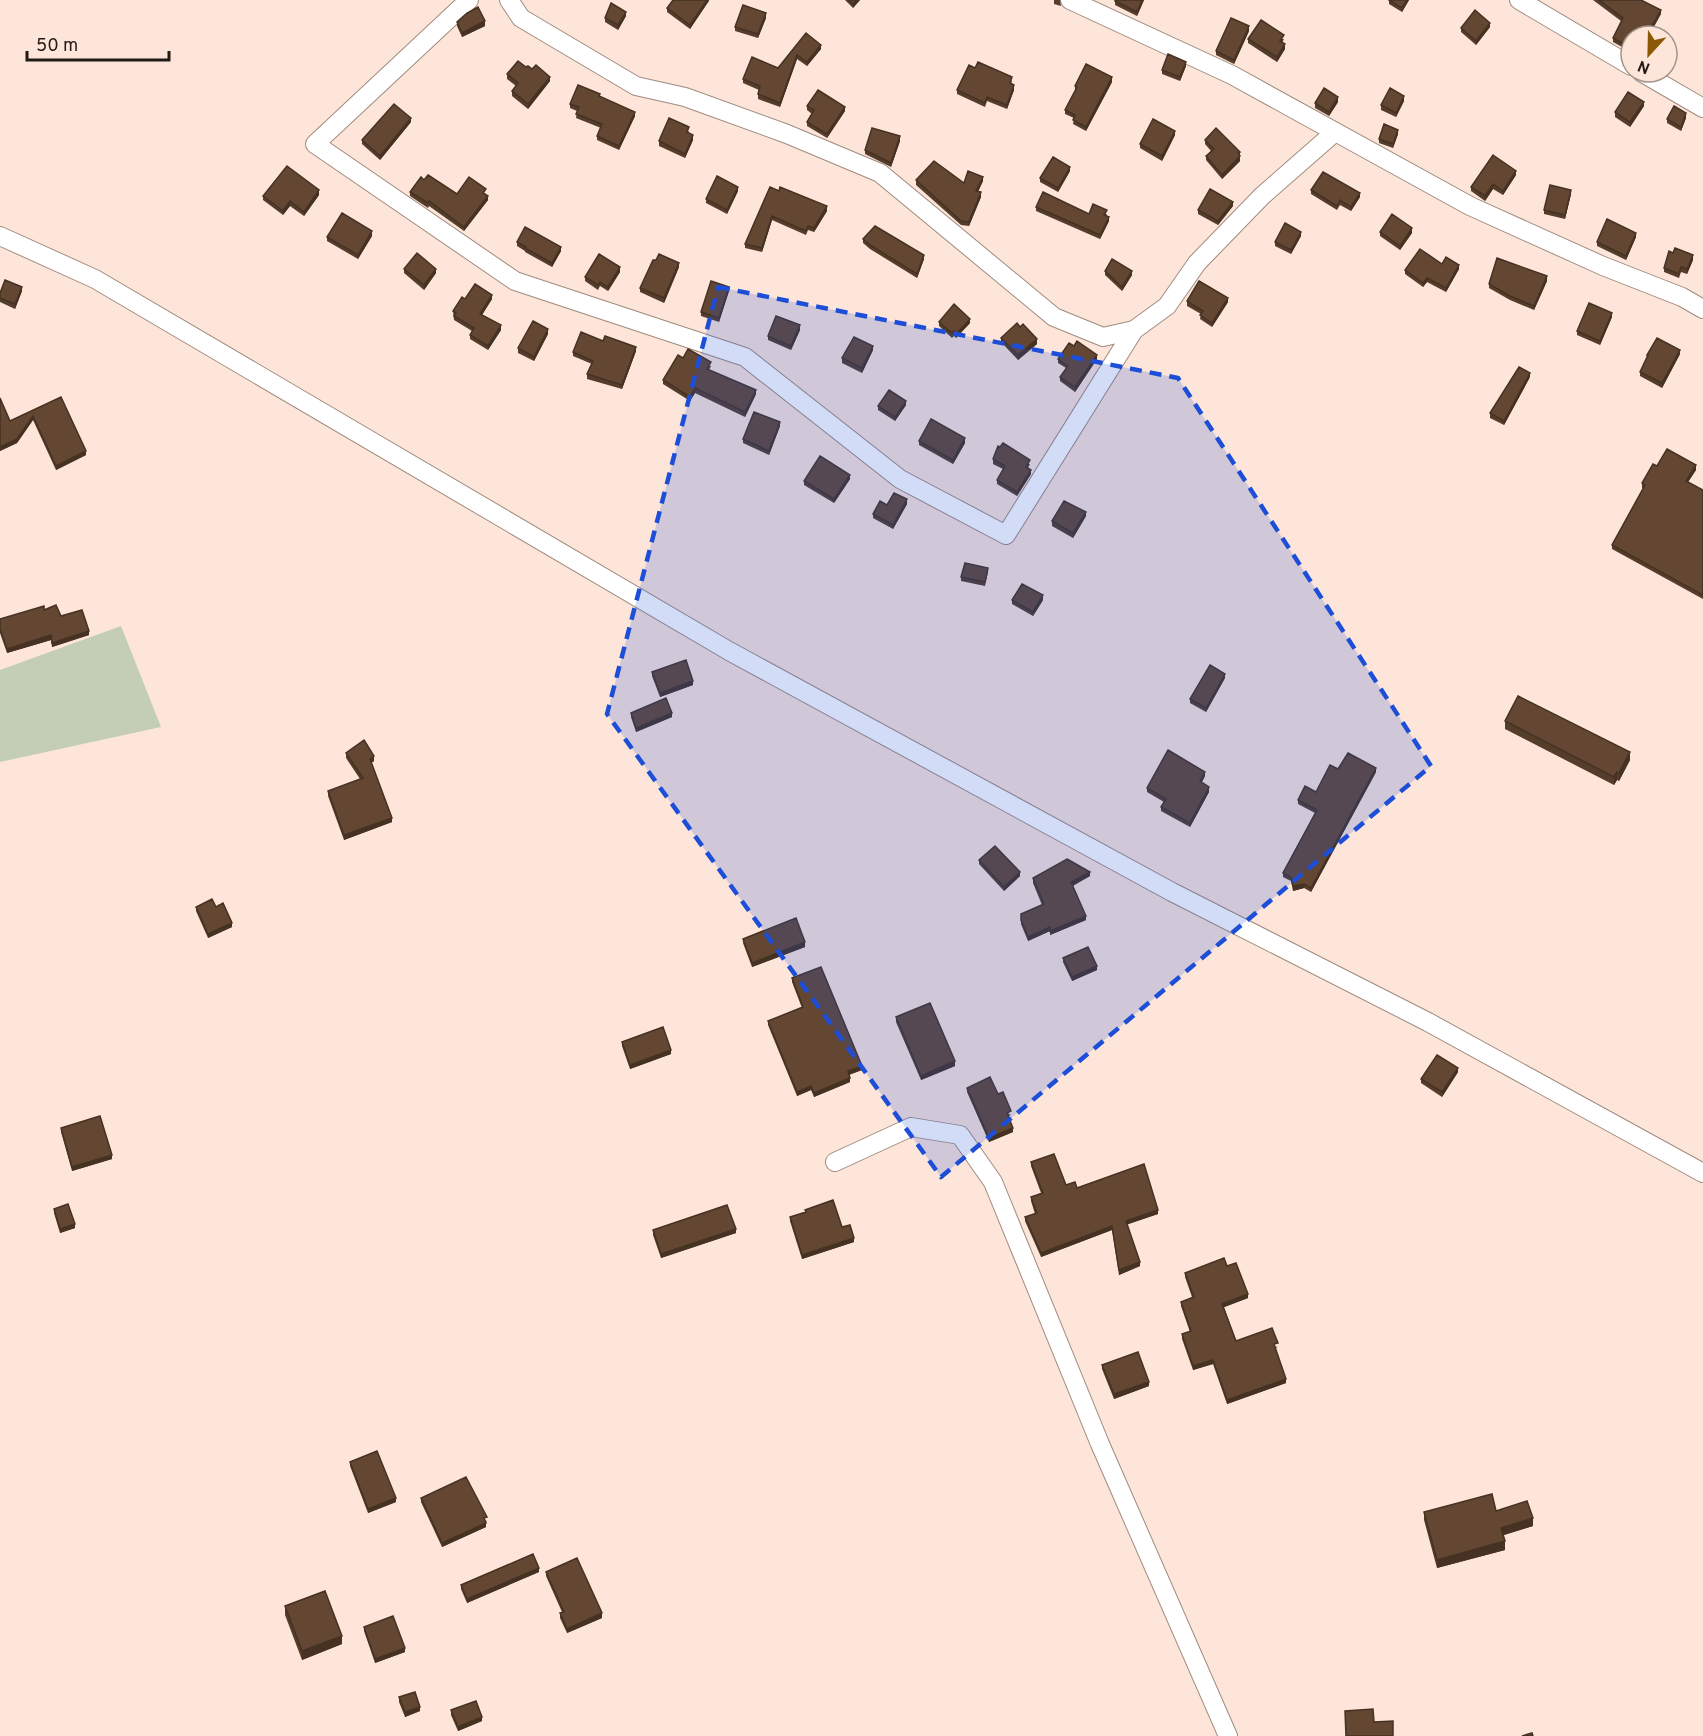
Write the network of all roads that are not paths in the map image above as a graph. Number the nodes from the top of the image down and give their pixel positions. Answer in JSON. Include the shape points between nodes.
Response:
{"nodes":[{"id":1,"x":469,"y":0,"type":"edge"},
{"id":2,"x":509,"y":0,"type":"edge"},
{"id":3,"x":1070,"y":0,"type":"edge"},
{"id":4,"x":1519,"y":0,"type":"edge"},
{"id":5,"x":1619,"y":59,"type":"edge"},
{"id":6,"x":1662,"y":84,"type":"edge"},
{"id":7,"x":1703,"y":108,"type":"edge"},
{"id":8,"x":1335,"y":132,"type":"junction"},
{"id":9,"x":0,"y":236,"type":"edge"},
{"id":10,"x":1703,"y":309,"type":"edge"},
{"id":11,"x":1134,"y":330,"type":"junction"},
{"id":12,"x":835,"y":1162,"type":"dead end"},
{"id":13,"x":1703,"y":1173,"type":"edge"},
{"id":14,"x":1228,"y":1736,"type":"edge"}],
"edges":[{"from":1,"to":11,"type":"street","via":[[315,144],[515,281],[745,357],[900,479],[1005,535]]},
{"from":2,"to":11,"type":"street","via":[[520,18],[636,86],[685,98],[787,134],[880,173],[1054,317],[1103,337]]},
{"from":3,"to":8,"type":"street","via":[[1232,75]]},
{"from":4,"to":5,"type":"street"},
{"from":6,"to":7,"type":"street"},
{"from":8,"to":10,"type":"street","via":[[1470,206]]},
{"from":8,"to":11,"type":"street","via":[[1262,196],[1197,263],[1167,306]]},
{"from":9,"to":13,"type":"street","via":[[95,279],[729,651],[1172,892],[1428,1022]]},
{"from":12,"to":14,"type":"street","via":[[911,1127],[960,1135],[993,1182],[1100,1444]]}]}
